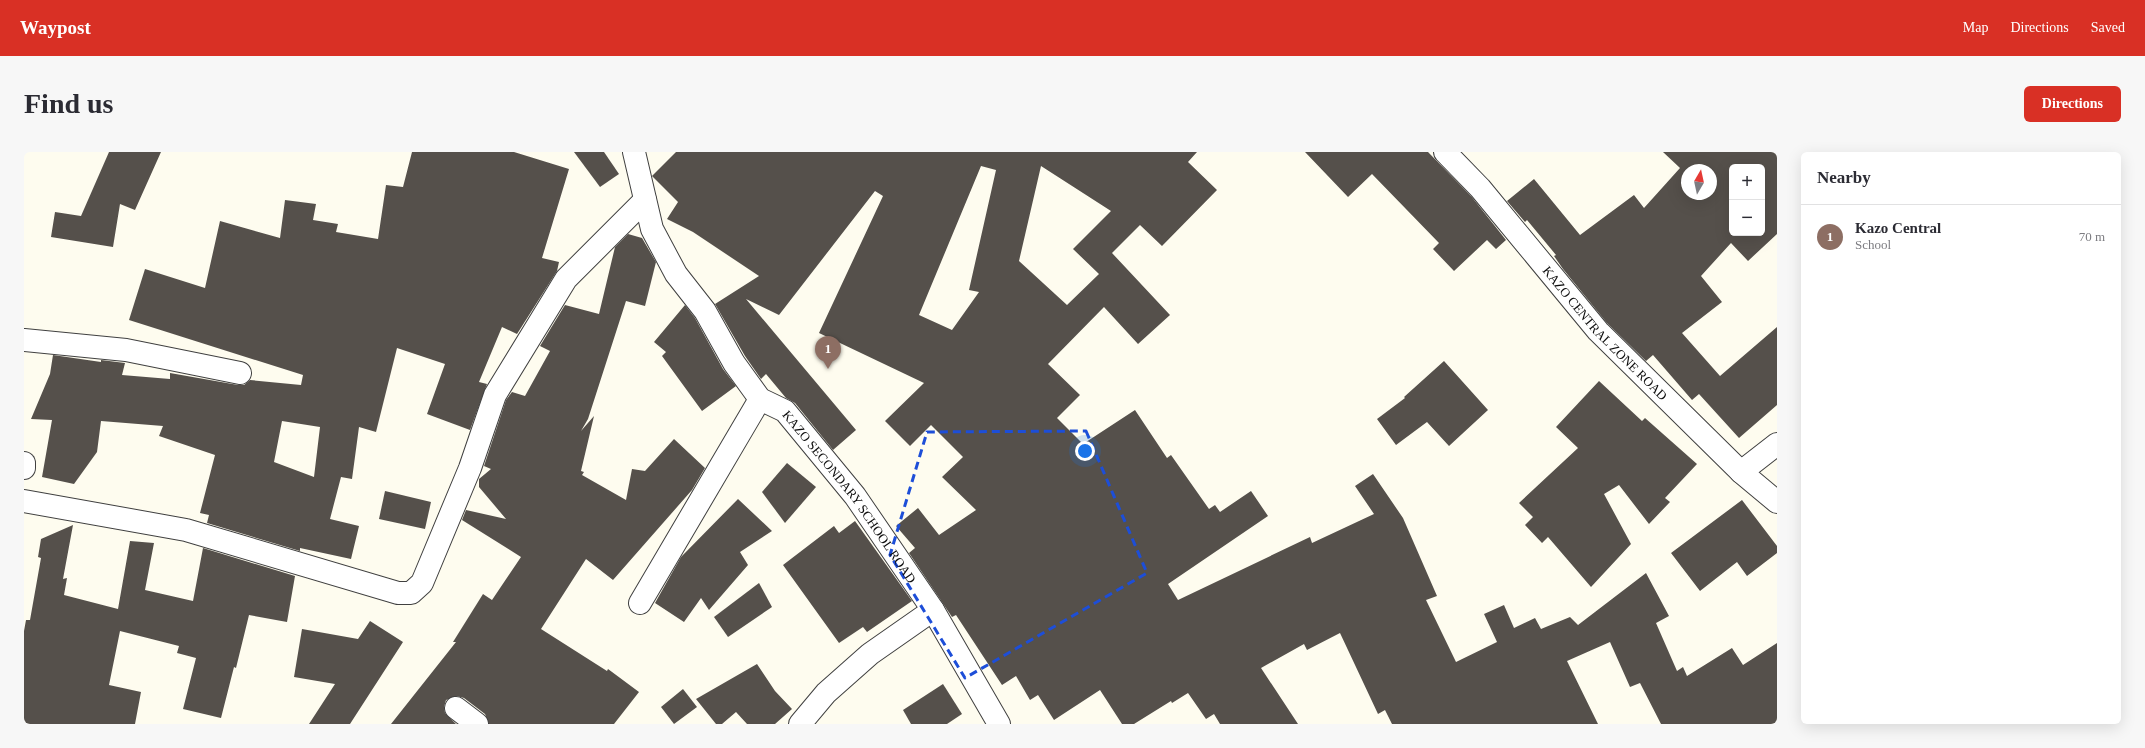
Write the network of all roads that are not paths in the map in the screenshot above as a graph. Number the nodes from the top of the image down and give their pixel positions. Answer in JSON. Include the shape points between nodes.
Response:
{"nodes":[{"id":1,"x":634,"y":152,"type":"edge"},
{"id":2,"x":1445,"y":152,"type":"edge"},
{"id":3,"x":646,"y":200,"type":"junction"},
{"id":4,"x":24,"y":340,"type":"edge"},
{"id":5,"x":240,"y":373,"type":"dead end"},
{"id":6,"x":760,"y":399,"type":"junction"},
{"id":7,"x":1777,"y":444,"type":"edge"},
{"id":8,"x":24,"y":463,"type":"edge"},
{"id":9,"x":24,"y":468,"type":"edge"},
{"id":10,"x":1741,"y":472,"type":"junction"},
{"id":11,"x":24,"y":501,"type":"edge"},
{"id":12,"x":1777,"y":502,"type":"edge"},
{"id":13,"x":640,"y":603,"type":"dead end"},
{"id":14,"x":933,"y":610,"type":"junction"},
{"id":15,"x":456,"y":708,"type":"dead end"},
{"id":16,"x":477,"y":724,"type":"edge"},
{"id":17,"x":800,"y":724,"type":"edge"},
{"id":18,"x":999,"y":724,"type":"edge"}],
"edges":[{"from":1,"to":3,"type":"street","name":"KAZO SECONDARY SCHOOL ROAD"},
{"from":2,"to":10,"type":"street","name":"KAZO CENTRAL ZONE ROAD","via":[[1480,188],[1598,331]]},
{"from":3,"to":6,"type":"street","name":"KAZO SECONDARY SCHOOL ROAD","via":[[652,229],[676,274],[705,311],[734,363]]},
{"from":3,"to":11,"type":"street","via":[[566,279],[495,395],[470,468],[422,583],[412,593],[398,593],[186,530]]},
{"from":4,"to":5,"type":"street","via":[[126,350]]},
{"from":6,"to":13,"type":"street"},
{"from":6,"to":14,"type":"street","name":"KAZO SECONDARY SCHOOL ROAD","via":[[785,411],[855,496]]},
{"from":7,"to":10,"type":"street"},
{"from":8,"to":9,"type":"street"},
{"from":10,"to":12,"type":"street","name":"KAZO CENTRAL ZONE ROAD"},
{"from":14,"to":17,"type":"street","via":[[870,654],[826,693]]},
{"from":14,"to":18,"type":"street","name":"KAZO SECONDARY SCHOOL ROAD"},
{"from":15,"to":16,"type":"street"}]}
